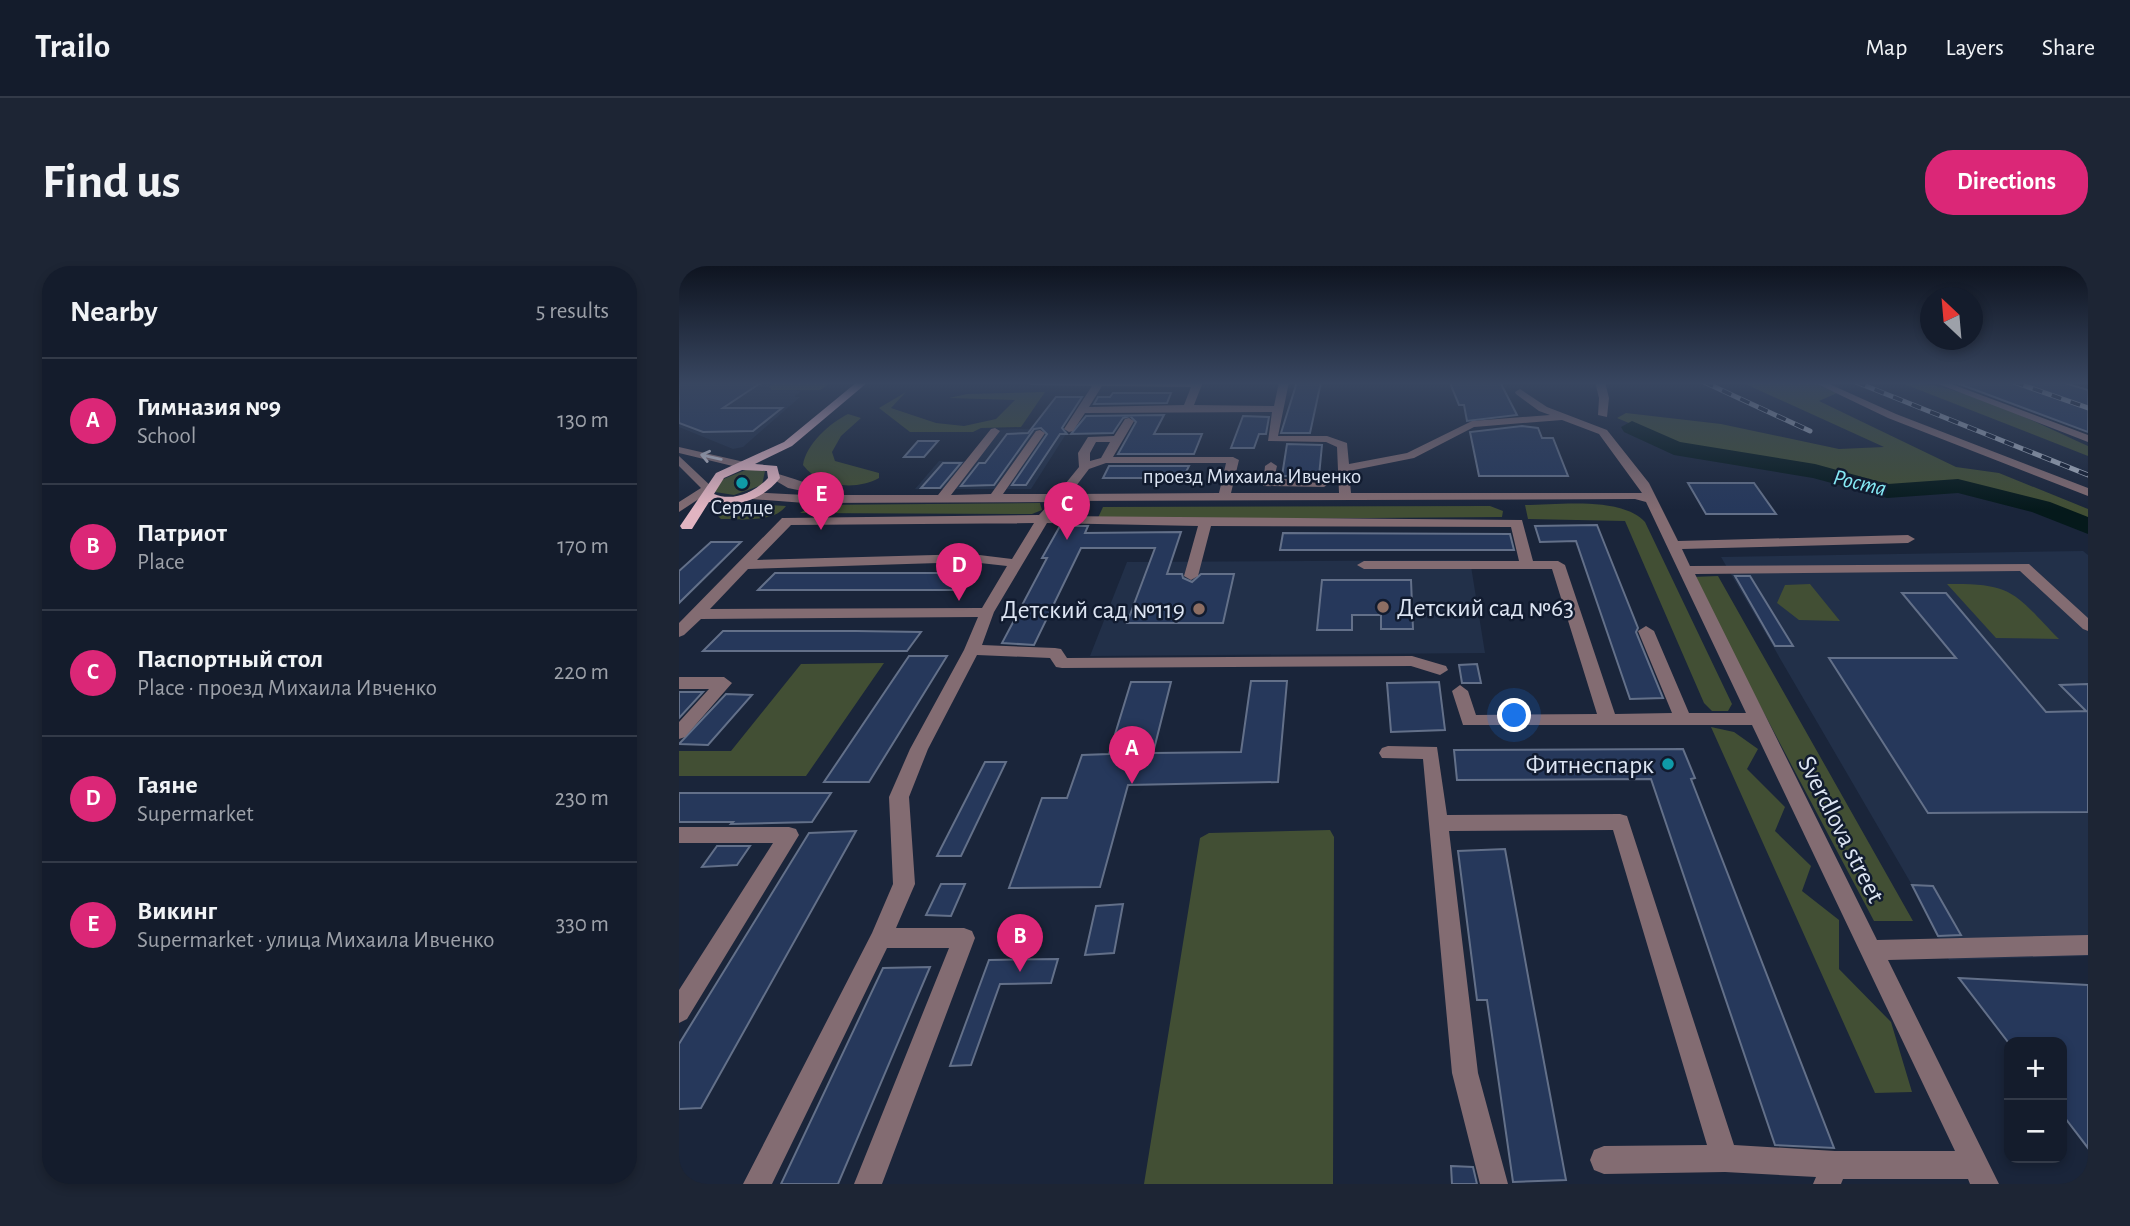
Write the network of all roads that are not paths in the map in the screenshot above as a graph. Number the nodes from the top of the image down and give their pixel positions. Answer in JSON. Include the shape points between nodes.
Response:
{"nodes":[{"id":1,"x":812,"y":425,"type":"edge"},
{"id":2,"x":1072,"y":425,"type":"edge"},
{"id":3,"x":1127,"y":425,"type":"edge"},
{"id":4,"x":1275,"y":425,"type":"edge"},
{"id":5,"x":1470,"y":425,"type":"edge"},
{"id":6,"x":1586,"y":425,"type":"edge"},
{"id":7,"x":1603,"y":425,"type":"edge"},
{"id":8,"x":1915,"y":425,"type":"edge"},
{"id":9,"x":2051,"y":425,"type":"edge"},
{"id":10,"x":1069,"y":429,"type":"dead end"},
{"id":11,"x":995,"y":431,"type":"dead end"},
{"id":12,"x":1603,"y":432,"type":"junction"},
{"id":13,"x":1040,"y":433,"type":"dead end"},
{"id":14,"x":1118,"y":439,"type":"junction"},
{"id":15,"x":1272,"y":439,"type":"junction"},
{"id":16,"x":2088,"y":439,"type":"edge"},
{"id":17,"x":789,"y":444,"type":"junction"},
{"id":18,"x":679,"y":450,"type":"edge"},
{"id":19,"x":1269,"y":453,"type":"dead end"},
{"id":20,"x":679,"y":459,"type":"edge"},
{"id":21,"x":1105,"y":460,"type":"junction"},
{"id":22,"x":1271,"y":466,"type":"dead end"},
{"id":23,"x":742,"y":467,"type":"junction"},
{"id":24,"x":1085,"y":467,"type":"junction"},
{"id":25,"x":1343,"y":469,"type":"junction"},
{"id":26,"x":774,"y":472,"type":"junction"},
{"id":27,"x":679,"y":476,"type":"edge"},
{"id":28,"x":698,"y":476,"type":"junction"},
{"id":29,"x":1344,"y":489,"type":"junction"},
{"id":30,"x":707,"y":492,"type":"junction"},
{"id":31,"x":2088,"y":492,"type":"edge"},
{"id":32,"x":1511,"y":494,"type":"junction"},
{"id":33,"x":996,"y":496,"type":"junction"},
{"id":34,"x":1061,"y":496,"type":"junction"},
{"id":35,"x":1224,"y":496,"type":"junction"},
{"id":36,"x":746,"y":497,"type":"junction"},
{"id":37,"x":853,"y":497,"type":"junction"},
{"id":38,"x":943,"y":497,"type":"junction"},
{"id":39,"x":1650,"y":499,"type":"junction"},
{"id":40,"x":679,"y":508,"type":"edge"},
{"id":41,"x":1043,"y":519,"type":"junction"},
{"id":42,"x":1206,"y":522,"type":"junction"},
{"id":43,"x":1517,"y":523,"type":"junction"},
{"id":44,"x":683,"y":529,"type":"edge"},
{"id":45,"x":1908,"y":539,"type":"dead end"},
{"id":46,"x":1673,"y":545,"type":"junction"},
{"id":47,"x":1014,"y":563,"type":"junction"},
{"id":48,"x":743,"y":565,"type":"junction"},
{"id":49,"x":1364,"y":565,"type":"dead end"},
{"id":50,"x":1527,"y":565,"type":"junction"},
{"id":51,"x":1685,"y":570,"type":"junction"},
{"id":52,"x":1191,"y":576,"type":"dead end"},
{"id":53,"x":987,"y":612,"type":"junction"},
{"id":54,"x":697,"y":614,"type":"junction"},
{"id":55,"x":2088,"y":626,"type":"edge"},
{"id":56,"x":1646,"y":631,"type":"dead end"},
{"id":57,"x":679,"y":632,"type":"edge"},
{"id":58,"x":972,"y":650,"type":"junction"},
{"id":59,"x":1440,"y":670,"type":"dead end"},
{"id":60,"x":679,"y":683,"type":"edge"},
{"id":61,"x":1460,"y":691,"type":"dead end"},
{"id":62,"x":1758,"y":719,"type":"junction"},
{"id":63,"x":1608,"y":720,"type":"junction"},
{"id":64,"x":1684,"y":721,"type":"junction"},
{"id":65,"x":679,"y":733,"type":"edge"},
{"id":66,"x":1388,"y":753,"type":"dead end"},
{"id":67,"x":1437,"y":823,"type":"junction"},
{"id":68,"x":679,"y":835,"type":"edge"},
{"id":69,"x":881,"y":938,"type":"junction"},
{"id":70,"x":2088,"y":945,"type":"edge"},
{"id":71,"x":1874,"y":950,"type":"junction"},
{"id":72,"x":679,"y":1011,"type":"edge"},
{"id":73,"x":1725,"y":1158,"type":"junction"},
{"id":74,"x":1604,"y":1160,"type":"dead end"},
{"id":75,"x":1831,"y":1175,"type":"edge"},
{"id":76,"x":1981,"y":1175,"type":"edge"},
{"id":77,"x":757,"y":1184,"type":"edge"},
{"id":78,"x":868,"y":1184,"type":"edge"},
{"id":79,"x":1494,"y":1184,"type":"edge"}],
"edges":[{"from":1,"to":17,"type":"main road"},
{"from":2,"to":10,"type":"street"},
{"from":3,"to":14,"type":"street"},
{"from":4,"to":15,"type":"street"},
{"from":5,"to":25,"type":"street","via":[[1410,456]]},
{"from":6,"to":12,"type":"street"},
{"from":7,"to":12,"type":"street"},
{"from":8,"to":31,"type":"street"},
{"from":9,"to":16,"type":"street"},
{"from":11,"to":38,"type":"street"},
{"from":12,"to":39,"type":"street","name":"Sverdlova street"},
{"from":13,"to":33,"type":"street"},
{"from":14,"to":21,"type":"street"},
{"from":14,"to":24,"type":"street","via":[[1093,439],[1084,453]]},
{"from":15,"to":19,"type":"street"},
{"from":15,"to":25,"type":"street","via":[[1327,439],[1343,445]]},
{"from":17,"to":23,"type":"main road"},
{"from":17,"to":26,"type":"main road"},
{"from":23,"to":18,"type":"street","one_way":true},
{"from":20,"to":28,"type":"street"},
{"from":21,"to":24,"type":"street"},
{"from":21,"to":35,"type":"street","via":[[1233,460]]},
{"from":22,"to":29,"type":"street","via":[[1267,483]]},
{"from":23,"to":26,"type":"main road"},
{"from":23,"to":30,"type":"main road","via":[[720,476]]},
{"from":24,"to":34,"type":"street"},
{"from":25,"to":29,"type":"street"},
{"from":26,"to":36,"type":"main road","via":[[768,486]]},
{"from":26,"to":37,"type":"street","via":[[792,485]]},
{"from":27,"to":28,"type":"street"},
{"from":28,"to":30,"type":"street"},
{"from":29,"to":32,"type":"street","name":"проезд Михаила Ивченко"},
{"from":29,"to":35,"type":"street","name":"проезд Михаила Ивченко"},
{"from":30,"to":36,"type":"main road","via":[[717,500]]},
{"from":30,"to":40,"type":"street"},
{"from":30,"to":44,"type":"main road"},
{"from":32,"to":39,"type":"street","name":"проезд Михаила Ивченко"},
{"from":32,"to":43,"type":"street"},
{"from":33,"to":34,"type":"street","name":"проезд Михаила Ивченко"},
{"from":33,"to":38,"type":"street","name":"проезд Михаила Ивченко"},
{"from":34,"to":35,"type":"street","name":"проезд Михаила Ивченко"},
{"from":34,"to":41,"type":"street"},
{"from":36,"to":37,"type":"street"},
{"from":36,"to":44,"type":"main road"},
{"from":37,"to":38,"type":"street","name":"проезд Михаила Ивченко"},
{"from":39,"to":46,"type":"street","name":"Sverdlova street"},
{"from":41,"to":42,"type":"street"},
{"from":41,"to":47,"type":"street"},
{"from":41,"to":48,"type":"street","via":[[787,521]]},
{"from":42,"to":43,"type":"street"},
{"from":42,"to":52,"type":"street"},
{"from":43,"to":50,"type":"street"},
{"from":45,"to":46,"type":"street"},
{"from":46,"to":51,"type":"street","name":"Sverdlova street"},
{"from":47,"to":48,"type":"street","via":[[971,558]]},
{"from":47,"to":53,"type":"street"},
{"from":48,"to":54,"type":"street"},
{"from":49,"to":50,"type":"street"},
{"from":50,"to":63,"type":"street","via":[[1558,565]]},
{"from":51,"to":55,"type":"street","via":[[2024,567]]},
{"from":51,"to":62,"type":"street","name":"Sverdlova street"},
{"from":53,"to":54,"type":"street"},
{"from":53,"to":58,"type":"street"},
{"from":54,"to":57,"type":"street"},
{"from":56,"to":64,"type":"street"},
{"from":58,"to":59,"type":"street","via":[[1055,653],[1062,663],[1412,661]]},
{"from":58,"to":69,"type":"street","via":[[899,797],[904,884]]},
{"from":60,"to":65,"type":"street","via":[[724,683]]},
{"from":61,"to":63,"type":"street","via":[[1469,721]]},
{"from":62,"to":64,"type":"street"},
{"from":62,"to":71,"type":"street","name":"Sverdlova street"},
{"from":63,"to":64,"type":"street"},
{"from":66,"to":67,"type":"street","via":[[1430,752]]},
{"from":67,"to":73,"type":"street","via":[[1620,822]]},
{"from":67,"to":79,"type":"street","via":[[1465,1073]]},
{"from":68,"to":72,"type":"street","via":[[789,835]]},
{"from":69,"to":77,"type":"street"},
{"from":69,"to":78,"type":"street","via":[[964,938]]},
{"from":70,"to":71,"type":"street"},
{"from":71,"to":76,"type":"street","name":"Sverdlova street"},
{"from":73,"to":74,"type":"street"},
{"from":73,"to":75,"type":"street"},
{"from":75,"to":76,"type":"street"}]}
